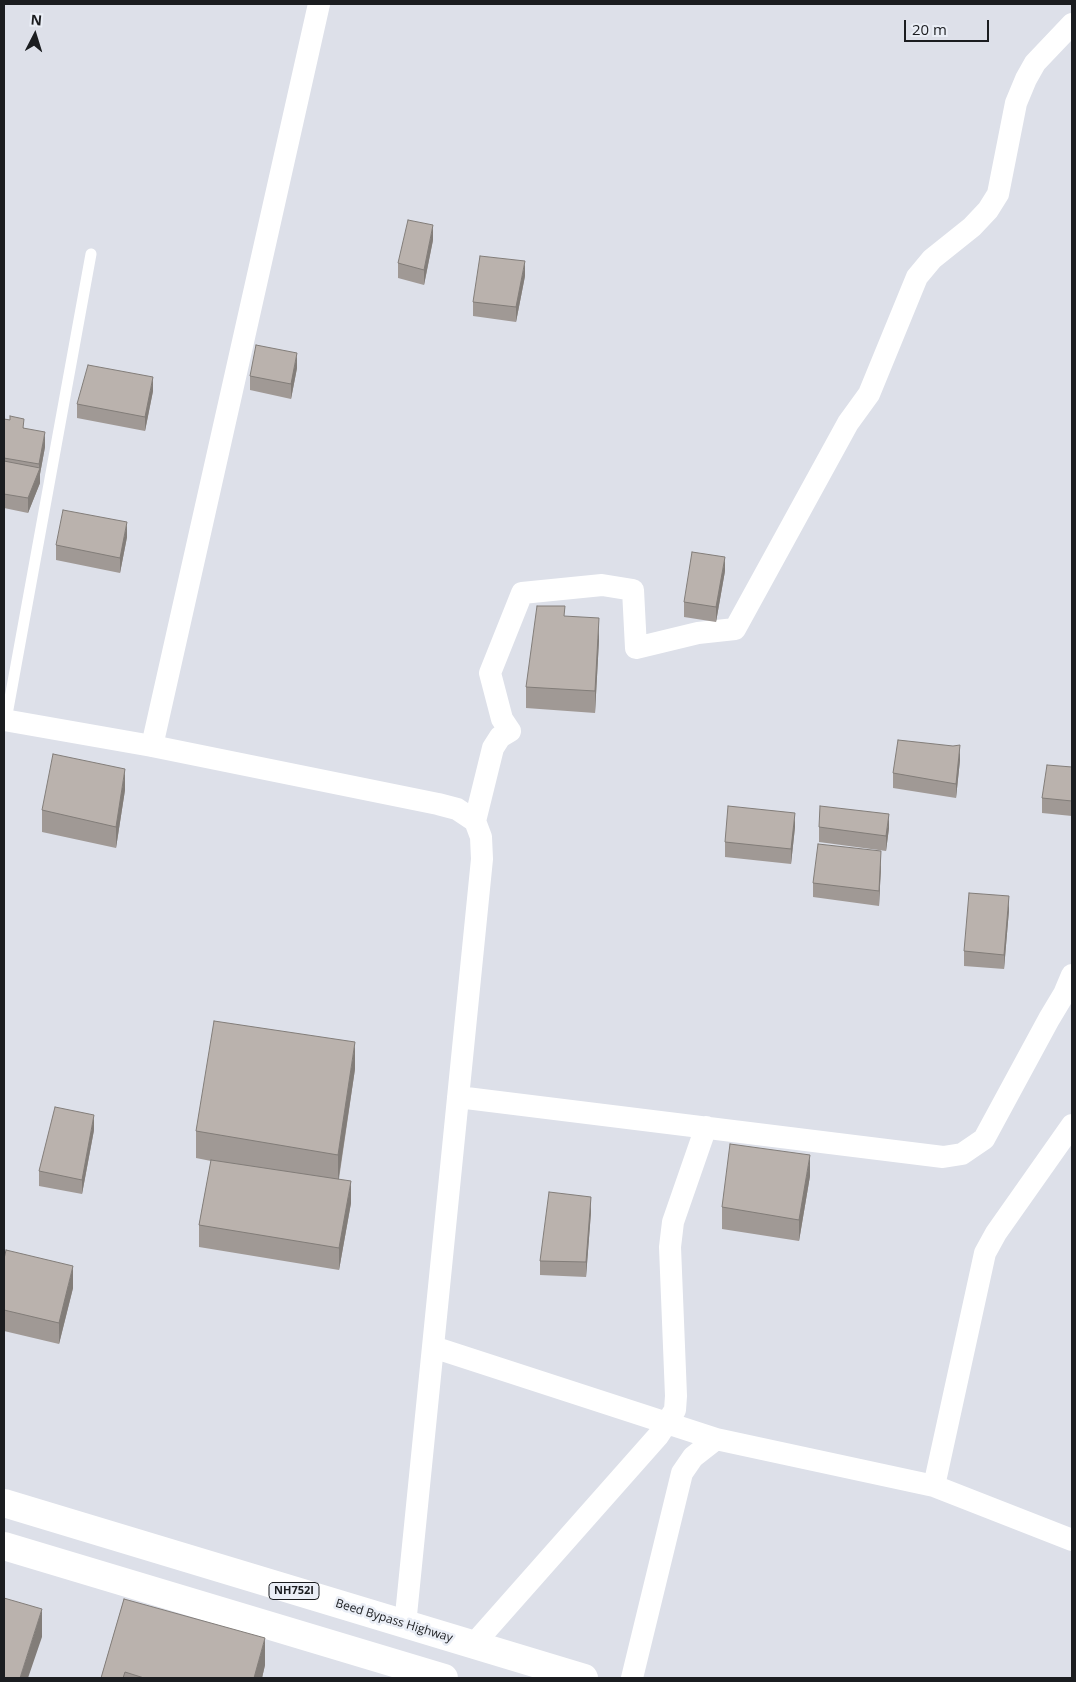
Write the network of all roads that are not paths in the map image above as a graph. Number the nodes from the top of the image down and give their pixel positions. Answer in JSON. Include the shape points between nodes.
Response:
{"nodes":[{"id":1,"x":320,"y":4,"type":"edge"},
{"id":2,"x":1072,"y":24,"type":"edge"},
{"id":3,"x":91,"y":254,"type":"dead end"},
{"id":4,"x":5,"y":720,"type":"edge"},
{"id":5,"x":152,"y":746,"type":"junction"},
{"id":6,"x":475,"y":821,"type":"junction"},
{"id":7,"x":1072,"y":975,"type":"edge"},
{"id":8,"x":458,"y":1097,"type":"junction"},
{"id":9,"x":1072,"y":1125,"type":"edge"},
{"id":10,"x":706,"y":1127,"type":"junction"},
{"id":11,"x":433,"y":1347,"type":"junction"},
{"id":12,"x":668,"y":1424,"type":"junction"},
{"id":13,"x":716,"y":1439,"type":"junction"},
{"id":14,"x":934,"y":1486,"type":"junction"},
{"id":15,"x":4,"y":1503,"type":"edge"},
{"id":16,"x":1072,"y":1540,"type":"edge"},
{"id":17,"x":4,"y":1546,"type":"edge"},
{"id":18,"x":406,"y":1624,"type":"junction"},
{"id":19,"x":473,"y":1645,"type":"junction"},
{"id":20,"x":444,"y":1678,"type":"edge"},
{"id":21,"x":584,"y":1678,"type":"edge"},
{"id":22,"x":632,"y":1678,"type":"edge"}],
"edges":[{"from":1,"to":5,"type":"street"},
{"from":2,"to":6,"type":"street","via":[[1035,63],[1026,79],[1016,103],[998,194],[972,227],[932,259],[917,277],[869,394],[848,423],[735,629],[698,633],[636,648],[633,590],[602,585],[522,593],[490,672],[502,720],[510,731],[500,737],[493,748]]},
{"from":3,"to":4,"type":"lane"},
{"from":4,"to":5,"type":"street"},
{"from":5,"to":6,"type":"street","via":[[457,808]]},
{"from":6,"to":8,"type":"street","via":[[481,837],[482,859]]},
{"from":7,"to":10,"type":"street","via":[[984,1139],[962,1154],[942,1157]]},
{"from":8,"to":10,"type":"street"},
{"from":8,"to":11,"type":"street"},
{"from":9,"to":14,"type":"street","via":[[996,1233],[986,1254]]},
{"from":10,"to":12,"type":"street","via":[[673,1222],[670,1247],[676,1396],[675,1410]]},
{"from":11,"to":12,"type":"street"},
{"from":11,"to":18,"type":"street"},
{"from":12,"to":13,"type":"street"},
{"from":12,"to":19,"type":"street"},
{"from":13,"to":14,"type":"street"},
{"from":13,"to":22,"type":"street","via":[[693,1457],[682,1473]]},
{"from":14,"to":16,"type":"street"},
{"from":15,"to":18,"type":"highway","name":"Beed Bypass Highway","number":"NH752I"},
{"from":17,"to":20,"type":"highway"},
{"from":18,"to":19,"type":"highway","name":"Beed Bypass Highway","number":"NH752I"},
{"from":19,"to":21,"type":"highway","name":"Beed Bypass Highway","number":"NH752I"}]}
